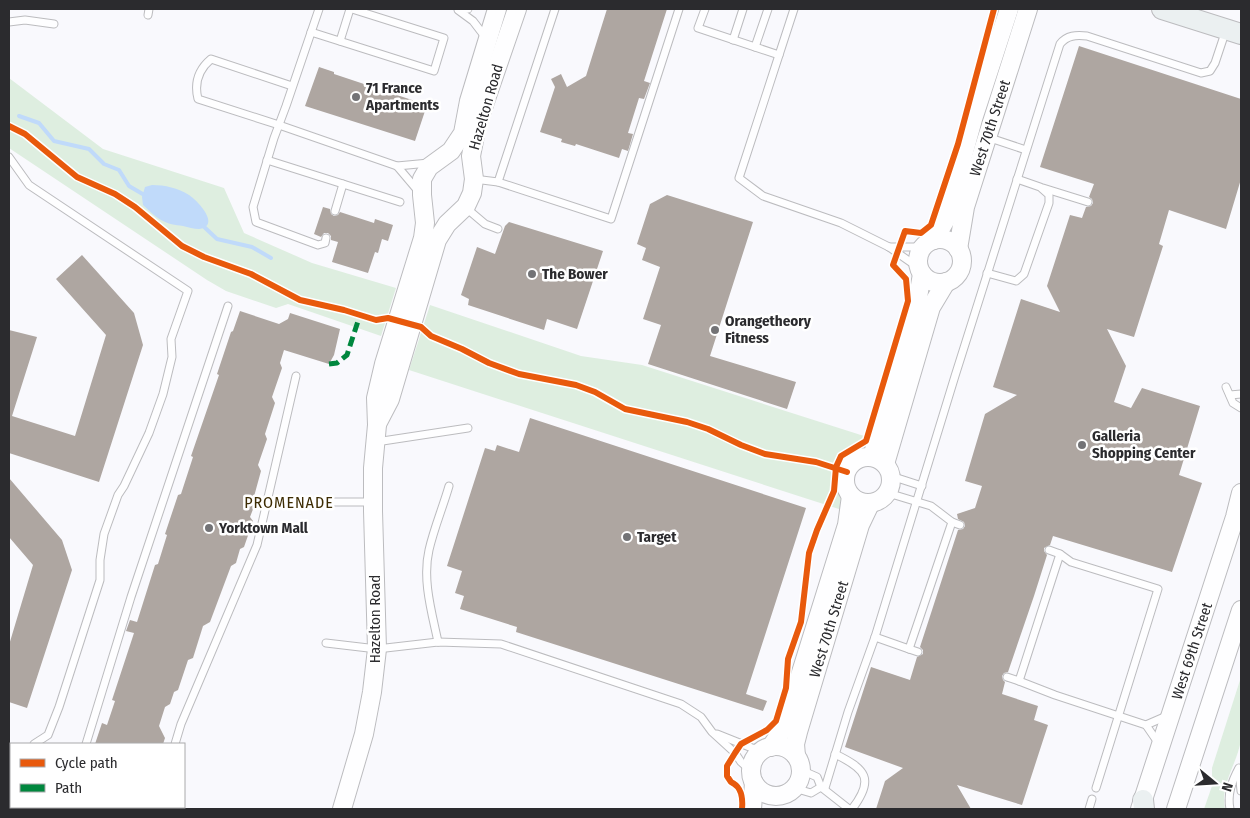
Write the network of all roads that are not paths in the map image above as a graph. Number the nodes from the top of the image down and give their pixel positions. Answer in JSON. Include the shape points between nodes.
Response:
{"nodes":[{"id":1,"x":318,"y":9,"type":"edge"},
{"id":2,"x":351,"y":9,"type":"edge"},
{"id":3,"x":468,"y":9,"type":"edge"},
{"id":4,"x":497,"y":9,"type":"edge"},
{"id":5,"x":517,"y":9,"type":"edge"},
{"id":6,"x":555,"y":9,"type":"edge"},
{"id":7,"x":679,"y":9,"type":"edge"},
{"id":8,"x":705,"y":9,"type":"edge"},
{"id":9,"x":744,"y":9,"type":"edge"},
{"id":10,"x":768,"y":9,"type":"edge"},
{"id":11,"x":794,"y":9,"type":"edge"},
{"id":12,"x":1009,"y":9,"type":"edge"},
{"id":13,"x":1028,"y":9,"type":"edge"},
{"id":14,"x":1162,"y":9,"type":"edge"},
{"id":15,"x":456,"y":10,"type":"edge"},
{"id":16,"x":9,"y":22,"type":"edge"},
{"id":17,"x":54,"y":24,"type":"dead end"},
{"id":18,"x":311,"y":32,"type":"junction"},
{"id":19,"x":1234,"y":32,"type":"edge"},
{"id":20,"x":487,"y":39,"type":"junction"},
{"id":21,"x":733,"y":40,"type":"junction"},
{"id":22,"x":340,"y":41,"type":"junction"},
{"id":23,"x":755,"y":48,"type":"junction"},
{"id":24,"x":779,"y":55,"type":"junction"},
{"id":25,"x":292,"y":86,"type":"junction"},
{"id":26,"x":279,"y":125,"type":"junction"},
{"id":27,"x":987,"y":137,"type":"junction"},
{"id":28,"x":1026,"y":150,"type":"junction"},
{"id":29,"x":9,"y":157,"type":"edge"},
{"id":30,"x":267,"y":160,"type":"junction"},
{"id":31,"x":437,"y":161,"type":"junction"},
{"id":32,"x":397,"y":166,"type":"junction"},
{"id":33,"x":473,"y":176,"type":"junction"},
{"id":34,"x":1017,"y":179,"type":"junction"},
{"id":35,"x":498,"y":182,"type":"junction"},
{"id":36,"x":343,"y":184,"type":"junction"},
{"id":37,"x":1040,"y":187,"type":"junction"},
{"id":38,"x":422,"y":198,"type":"junction"},
{"id":39,"x":400,"y":202,"type":"dead end"},
{"id":40,"x":1088,"y":202,"type":"dead end"},
{"id":41,"x":335,"y":211,"type":"dead end"},
{"id":42,"x":460,"y":211,"type":"junction"},
{"id":43,"x":498,"y":229,"type":"dead end"},
{"id":44,"x":326,"y":238,"type":"dead end"},
{"id":45,"x":928,"y":243,"type":"junction"},
{"id":46,"x":889,"y":247,"type":"junction"},
{"id":47,"x":958,"y":249,"type":"junction"},
{"id":48,"x":921,"y":271,"type":"junction"},
{"id":49,"x":987,"y":273,"type":"junction"},
{"id":50,"x":946,"y":282,"type":"junction"},
{"id":51,"x":228,"y":306,"type":"dead end"},
{"id":52,"x":296,"y":376,"type":"dead end"},
{"id":53,"x":1226,"y":387,"type":"dead end"},
{"id":54,"x":1241,"y":394,"type":"edge"},
{"id":55,"x":1230,"y":395,"type":"junction"},
{"id":56,"x":1241,"y":408,"type":"edge"},
{"id":57,"x":468,"y":428,"type":"dead end"},
{"id":58,"x":376,"y":434,"type":"junction"},
{"id":59,"x":884,"y":473,"type":"junction"},
{"id":60,"x":449,"y":486,"type":"dead end"},
{"id":61,"x":922,"y":486,"type":"junction"},
{"id":62,"x":1241,"y":493,"type":"edge"},
{"id":63,"x":851,"y":496,"type":"junction"},
{"id":64,"x":327,"y":502,"type":"dead end"},
{"id":65,"x":373,"y":502,"type":"junction"},
{"id":66,"x":916,"y":503,"type":"junction"},
{"id":67,"x":870,"y":504,"type":"junction"},
{"id":68,"x":952,"y":522,"type":"junction"},
{"id":69,"x":960,"y":525,"type":"dead end"},
{"id":70,"x":1048,"y":550,"type":"dead end"},
{"id":71,"x":1060,"y":554,"type":"junction"},
{"id":72,"x":1241,"y":610,"type":"edge"},
{"id":73,"x":875,"y":637,"type":"junction"},
{"id":74,"x":438,"y":642,"type":"junction"},
{"id":75,"x":326,"y":643,"type":"dead end"},
{"id":76,"x":909,"y":648,"type":"junction"},
{"id":77,"x":377,"y":649,"type":"junction"},
{"id":78,"x":918,"y":652,"type":"dead end"},
{"id":79,"x":1007,"y":677,"type":"dead end"},
{"id":80,"x":1019,"y":681,"type":"junction"},
{"id":81,"x":1171,"y":714,"type":"junction"},
{"id":82,"x":1119,"y":716,"type":"junction"},
{"id":83,"x":1146,"y":725,"type":"junction"},
{"id":84,"x":712,"y":732,"type":"junction"},
{"id":85,"x":36,"y":743,"type":"edge"},
{"id":86,"x":86,"y":743,"type":"edge"},
{"id":87,"x":175,"y":743,"type":"edge"},
{"id":88,"x":1160,"y":747,"type":"junction"},
{"id":89,"x":767,"y":748,"type":"junction"},
{"id":90,"x":835,"y":754,"type":"junction"},
{"id":91,"x":798,"y":763,"type":"junction"},
{"id":92,"x":1240,"y":766,"type":"edge"},
{"id":93,"x":753,"y":777,"type":"junction"},
{"id":94,"x":823,"y":788,"type":"junction"},
{"id":95,"x":1096,"y":788,"type":"dead end"},
{"id":96,"x":1241,"y":791,"type":"edge"},
{"id":97,"x":788,"y":792,"type":"junction"},
{"id":98,"x":1092,"y":799,"type":"dead end"},
{"id":99,"x":1143,"y":806,"type":"edge"},
{"id":100,"x":342,"y":809,"type":"edge"},
{"id":101,"x":752,"y":809,"type":"edge"},
{"id":102,"x":771,"y":809,"type":"edge"},
{"id":103,"x":851,"y":809,"type":"edge"},
{"id":104,"x":1089,"y":809,"type":"edge"},
{"id":105,"x":1176,"y":809,"type":"edge"},
{"id":106,"x":1230,"y":809,"type":"edge"}],
"edges":[{"from":1,"to":18,"type":"lane"},
{"from":2,"to":22,"type":"lane"},
{"from":2,"to":22,"type":"lane","via":[[444,38],[434,71]]},
{"from":3,"to":15,"type":"lane"},
{"from":4,"to":20,"type":"street","name":"Hazelton Road"},
{"from":5,"to":33,"type":"street","name":"Hazelton Road","via":[[477,125],[473,144]]},
{"from":6,"to":35,"type":"lane"},
{"from":7,"to":35,"type":"lane","via":[[611,218]]},
{"from":8,"to":21,"type":"lane","via":[[698,28]]},
{"from":9,"to":21,"type":"lane"},
{"from":10,"to":23,"type":"lane"},
{"from":11,"to":24,"type":"lane"},
{"from":12,"to":45,"type":"street","name":"West 70th Street","via":[[973,118],[945,221]]},
{"from":13,"to":27,"type":"street","name":"West 70th Street"},
{"from":14,"to":19,"type":"main road"},
{"from":15,"to":20,"type":"lane","via":[[473,21]]},
{"from":16,"to":17,"type":"lane","via":[[25,20]]},
{"from":18,"to":22,"type":"lane"},
{"from":18,"to":25,"type":"lane"},
{"from":19,"to":28,"type":"lane","via":[[1210,71],[1201,73],[1087,36],[1064,38]]},
{"from":20,"to":31,"type":"street","name":"Hazelton Road","via":[[463,133],[451,151]]},
{"from":21,"to":23,"type":"lane"},
{"from":23,"to":24,"type":"lane"},
{"from":24,"to":46,"type":"lane","via":[[739,178],[763,196],[841,223]]},
{"from":25,"to":26,"type":"lane"},
{"from":25,"to":26,"type":"lane","via":[[211,59],[202,66],[195,88],[198,99]]},
{"from":26,"to":30,"type":"lane"},
{"from":26,"to":32,"type":"lane"},
{"from":27,"to":28,"type":"lane"},
{"from":27,"to":47,"type":"street","name":"West 70th Street","via":[[965,208]]},
{"from":28,"to":34,"type":"lane"},
{"from":29,"to":85,"type":"lane","via":[[29,185],[188,291],[171,339],[172,357],[150,433],[118,495],[104,534],[100,580],[67,684],[48,735]]},
{"from":30,"to":36,"type":"lane"},
{"from":30,"to":44,"type":"lane","via":[[253,207],[256,222],[318,245],[325,243]]},
{"from":31,"to":32,"type":"lane"},
{"from":31,"to":33,"type":"street","via":[[456,159],[467,165]]},
{"from":31,"to":38,"type":"street","name":"Hazelton Road","via":[[422,179]]},
{"from":32,"to":38,"type":"lane"},
{"from":33,"to":35,"type":"lane"},
{"from":33,"to":42,"type":"street","name":"Hazelton Road","via":[[472,193]]},
{"from":34,"to":37,"type":"lane"},
{"from":34,"to":49,"type":"lane"},
{"from":36,"to":39,"type":"lane"},
{"from":36,"to":41,"type":"lane"},
{"from":37,"to":40,"type":"lane"},
{"from":37,"to":49,"type":"lane","via":[[1048,195],[1048,203],[1024,274],[1016,281]]},
{"from":38,"to":42,"type":"street","via":[[427,208],[437,214],[449,216]]},
{"from":38,"to":58,"type":"street","name":"Hazelton Road","via":[[423,238],[384,364],[376,398]]},
{"from":42,"to":43,"type":"lane"},
{"from":42,"to":58,"type":"street","name":"Hazelton Road","via":[[446,224],[437,240],[390,399]]},
{"from":45,"to":46,"type":"lane"},
{"from":45,"to":47,"type":"street","via":[[948,240]]},
{"from":45,"to":48,"type":"street","via":[[918,261]]},
{"from":46,"to":48,"type":"lane"},
{"from":47,"to":50,"type":"street","via":[[960,268]]},
{"from":48,"to":50,"type":"street","via":[[933,281]]},
{"from":48,"to":59,"type":"street"},
{"from":49,"to":61,"type":"lane"},
{"from":50,"to":59,"type":"street","via":[[931,307]]},
{"from":51,"to":86,"type":"lane","via":[[131,597]]},
{"from":52,"to":87,"type":"lane","via":[[257,545]]},
{"from":53,"to":55,"type":"lane"},
{"from":54,"to":55,"type":"lane"},
{"from":55,"to":56,"type":"lane","via":[[1233,404]]},
{"from":57,"to":58,"type":"lane"},
{"from":58,"to":65,"type":"street","name":"Hazelton Road"},
{"from":59,"to":61,"type":"lane"},
{"from":59,"to":63,"type":"street","via":[[858,459],[845,476]]},
{"from":59,"to":66,"type":"lane"},
{"from":59,"to":67,"type":"street","via":[[877,502]]},
{"from":60,"to":74,"type":"lane","via":[[429,550],[428,594]]},
{"from":61,"to":66,"type":"lane"},
{"from":62,"to":81,"type":"street","name":"West 69th Street"},
{"from":63,"to":67,"type":"street"},
{"from":63,"to":89,"type":"street","name":"West 70th Street","via":[[847,525],[784,727]]},
{"from":64,"to":65,"type":"lane"},
{"from":65,"to":77,"type":"street","name":"Hazelton Road"},
{"from":66,"to":68,"type":"lane","via":[[931,506]]},
{"from":66,"to":73,"type":"lane"},
{"from":67,"to":91,"type":"street","name":"West 70th Street","via":[[860,525],[800,724],[795,744]]},
{"from":68,"to":69,"type":"lane"},
{"from":68,"to":76,"type":"lane"},
{"from":70,"to":71,"type":"lane"},
{"from":71,"to":80,"type":"lane"},
{"from":71,"to":82,"type":"lane","via":[[1071,562],[1158,589]]},
{"from":72,"to":105,"type":"street"},
{"from":73,"to":76,"type":"lane"},
{"from":73,"to":90,"type":"lane"},
{"from":74,"to":77,"type":"lane"},
{"from":74,"to":84,"type":"lane","via":[[501,644],[681,704],[701,717]]},
{"from":75,"to":77,"type":"lane"},
{"from":76,"to":78,"type":"lane"},
{"from":77,"to":100,"type":"street","name":"Hazelton Road","via":[[364,734]]},
{"from":79,"to":80,"type":"lane"},
{"from":80,"to":82,"type":"lane"},
{"from":81,"to":83,"type":"lane"},
{"from":81,"to":88,"type":"street","name":"West 69th Street"},
{"from":82,"to":83,"type":"lane"},
{"from":82,"to":95,"type":"lane"},
{"from":83,"to":88,"type":"lane"},
{"from":84,"to":89,"type":"lane","via":[[741,744]]},
{"from":84,"to":93,"type":"lane","via":[[735,753]]},
{"from":88,"to":99,"type":"street","name":"West 69th Street"},
{"from":89,"to":91,"type":"street","via":[[788,749]]},
{"from":89,"to":93,"type":"street","via":[[754,759]]},
{"from":90,"to":94,"type":"lane"},
{"from":90,"to":103,"type":"lane","via":[[858,767],[865,781],[863,795]]},
{"from":91,"to":94,"type":"lane","via":[[817,777]]},
{"from":91,"to":97,"type":"street","via":[[800,776]]},
{"from":92,"to":96,"type":"lane"},
{"from":92,"to":106,"type":"lane","via":[[1231,783]]},
{"from":93,"to":97,"type":"street","via":[[759,790],[766,794],[774,796]]},
{"from":93,"to":101,"type":"street"},
{"from":94,"to":97,"type":"lane","via":[[811,793]]},
{"from":94,"to":103,"type":"lane"},
{"from":97,"to":102,"type":"street"},
{"from":98,"to":104,"type":"lane"}]}
